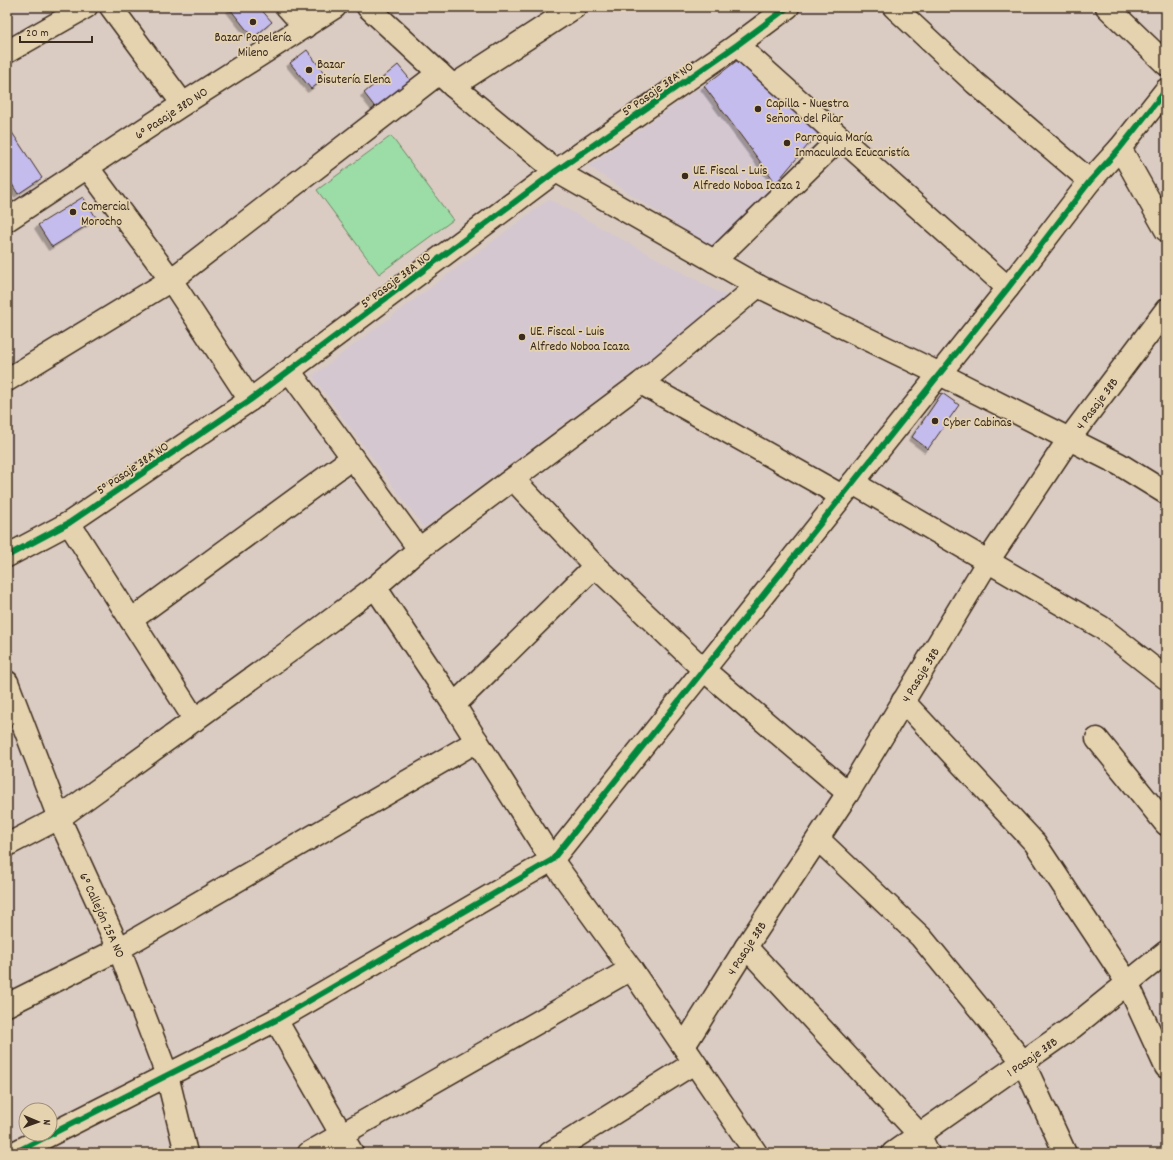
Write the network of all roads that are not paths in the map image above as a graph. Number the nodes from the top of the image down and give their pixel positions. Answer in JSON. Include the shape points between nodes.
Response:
{"nodes":[{"id":1,"x":86,"y":7,"type":"edge"},
{"id":2,"x":110,"y":7,"type":"edge"},
{"id":3,"x":287,"y":7,"type":"edge"},
{"id":4,"x":335,"y":7,"type":"edge"},
{"id":5,"x":368,"y":7,"type":"edge"},
{"id":6,"x":575,"y":7,"type":"edge"},
{"id":7,"x":788,"y":7,"type":"edge"},
{"id":8,"x":894,"y":7,"type":"edge"},
{"id":9,"x":1106,"y":7,"type":"edge"},
{"id":10,"x":305,"y":27,"type":"junction"},
{"id":11,"x":737,"y":45,"type":"junction"},
{"id":12,"x":7,"y":52,"type":"edge"},
{"id":13,"x":1166,"y":64,"type":"edge"},
{"id":14,"x":446,"y":80,"type":"junction"},
{"id":15,"x":1166,"y":90,"type":"edge"},
{"id":16,"x":183,"y":104,"type":"junction"},
{"id":17,"x":840,"y":138,"type":"junction"},
{"id":18,"x":1120,"y":148,"type":"junction"},
{"id":19,"x":88,"y":168,"type":"junction"},
{"id":20,"x":556,"y":172,"type":"junction"},
{"id":21,"x":1090,"y":181,"type":"junction"},
{"id":22,"x":7,"y":220,"type":"edge"},
{"id":23,"x":1166,"y":230,"type":"edge"},
{"id":24,"x":714,"y":261,"type":"junction"},
{"id":25,"x":171,"y":280,"type":"junction"},
{"id":26,"x":758,"y":286,"type":"junction"},
{"id":27,"x":1008,"y":288,"type":"junction"},
{"id":28,"x":1166,"y":310,"type":"edge"},
{"id":29,"x":290,"y":372,"type":"junction"},
{"id":30,"x":940,"y":374,"type":"junction"},
{"id":31,"x":7,"y":380,"type":"edge"},
{"id":32,"x":641,"y":383,"type":"junction"},
{"id":33,"x":250,"y":400,"type":"junction"},
{"id":34,"x":1069,"y":439,"type":"junction"},
{"id":35,"x":352,"y":458,"type":"junction"},
{"id":36,"x":514,"y":480,"type":"junction"},
{"id":37,"x":847,"y":489,"type":"junction"},
{"id":38,"x":1166,"y":493,"type":"edge"},
{"id":39,"x":69,"y":523,"type":"junction"},
{"id":40,"x":419,"y":549,"type":"junction"},
{"id":41,"x":7,"y":556,"type":"edge"},
{"id":42,"x":988,"y":561,"type":"junction"},
{"id":43,"x":595,"y":566,"type":"junction"},
{"id":44,"x":375,"y":587,"type":"junction"},
{"id":45,"x":131,"y":620,"type":"junction"},
{"id":46,"x":704,"y":670,"type":"junction"},
{"id":47,"x":1166,"y":678,"type":"edge"},
{"id":48,"x":7,"y":682,"type":"edge"},
{"id":49,"x":903,"y":701,"type":"junction"},
{"id":50,"x":11,"y":705,"type":"edge"},
{"id":51,"x":454,"y":705,"type":"junction"},
{"id":52,"x":195,"y":720,"type":"junction"},
{"id":53,"x":1097,"y":739,"type":"dead end"},
{"id":54,"x":477,"y":741,"type":"junction"},
{"id":55,"x":848,"y":793,"type":"junction"},
{"id":56,"x":59,"y":818,"type":"junction"},
{"id":57,"x":1166,"y":824,"type":"edge"},
{"id":58,"x":818,"y":839,"type":"junction"},
{"id":59,"x":7,"y":845,"type":"edge"},
{"id":60,"x":552,"y":860,"type":"junction"},
{"id":61,"x":746,"y":947,"type":"junction"},
{"id":62,"x":119,"y":949,"type":"junction"},
{"id":63,"x":1166,"y":952,"type":"edge"},
{"id":64,"x":631,"y":969,"type":"junction"},
{"id":65,"x":1127,"y":982,"type":"junction"},
{"id":66,"x":7,"y":1005,"type":"edge"},
{"id":67,"x":276,"y":1020,"type":"junction"},
{"id":68,"x":689,"y":1054,"type":"junction"},
{"id":69,"x":1024,"y":1062,"type":"junction"},
{"id":70,"x":1166,"y":1067,"type":"edge"},
{"id":71,"x":167,"y":1075,"type":"junction"},
{"id":72,"x":340,"y":1134,"type":"junction"},
{"id":73,"x":924,"y":1144,"type":"edge"},
{"id":74,"x":14,"y":1153,"type":"edge"},
{"id":75,"x":186,"y":1153,"type":"edge"},
{"id":76,"x":309,"y":1153,"type":"edge"},
{"id":77,"x":352,"y":1153,"type":"edge"},
{"id":78,"x":550,"y":1153,"type":"edge"},
{"id":79,"x":756,"y":1153,"type":"edge"},
{"id":80,"x":893,"y":1153,"type":"edge"},
{"id":81,"x":1066,"y":1153,"type":"edge"}],
"edges":[{"from":1,"to":12,"type":"street"},
{"from":2,"to":16,"type":"street"},
{"from":3,"to":10,"type":"street"},
{"from":4,"to":10,"type":"street","name":"6° Pasaje 38D NO"},
{"from":5,"to":14,"type":"street"},
{"from":6,"to":14,"type":"street"},
{"from":7,"to":11,"type":"street","name":"5° Pasaje 38A NO"},
{"from":8,"to":21,"type":"street","via":[[975,83]]},
{"from":9,"to":13,"type":"street"},
{"from":10,"to":16,"type":"street","name":"6° Pasaje 38D NO"},
{"from":11,"to":17,"type":"street"},
{"from":11,"to":20,"type":"street","name":"5° Pasaje 38A NO"},
{"from":14,"to":20,"type":"street"},
{"from":14,"to":25,"type":"street"},
{"from":15,"to":18,"type":"street"},
{"from":16,"to":19,"type":"street","name":"6° Pasaje 38D NO"},
{"from":17,"to":24,"type":"street"},
{"from":17,"to":27,"type":"street"},
{"from":18,"to":21,"type":"street"},
{"from":18,"to":23,"type":"street"},
{"from":19,"to":22,"type":"street","name":"6° Pasaje 38D NO"},
{"from":19,"to":25,"type":"street"},
{"from":20,"to":24,"type":"street"},
{"from":20,"to":29,"type":"street","name":"5° Pasaje 38A NO"},
{"from":21,"to":27,"type":"street"},
{"from":24,"to":26,"type":"street"},
{"from":25,"to":31,"type":"street"},
{"from":25,"to":33,"type":"street"},
{"from":26,"to":30,"type":"street"},
{"from":26,"to":32,"type":"street"},
{"from":27,"to":30,"type":"street"},
{"from":28,"to":34,"type":"street","name":"4 Pasaje 38B"},
{"from":29,"to":33,"type":"street","name":"5° Pasaje 38A NO"},
{"from":29,"to":35,"type":"street"},
{"from":30,"to":34,"type":"street"},
{"from":30,"to":37,"type":"street"},
{"from":32,"to":36,"type":"street"},
{"from":32,"to":37,"type":"street"},
{"from":33,"to":39,"type":"street","name":"5° Pasaje 38A NO"},
{"from":34,"to":38,"type":"street","via":[[1119,464]]},
{"from":34,"to":42,"type":"street","name":"4 Pasaje 38B"},
{"from":35,"to":40,"type":"street"},
{"from":35,"to":45,"type":"street"},
{"from":36,"to":40,"type":"street"},
{"from":36,"to":43,"type":"street"},
{"from":37,"to":42,"type":"street"},
{"from":37,"to":46,"type":"street"},
{"from":39,"to":41,"type":"street","name":"5° Pasaje 38A NO"},
{"from":39,"to":45,"type":"street"},
{"from":40,"to":44,"type":"street"},
{"from":42,"to":47,"type":"street","via":[[1101,627]]},
{"from":42,"to":49,"type":"street","name":"4 Pasaje 38B"},
{"from":43,"to":46,"type":"street"},
{"from":43,"to":51,"type":"street"},
{"from":44,"to":51,"type":"street"},
{"from":44,"to":52,"type":"street"},
{"from":45,"to":52,"type":"street"},
{"from":46,"to":55,"type":"street"},
{"from":46,"to":60,"type":"street"},
{"from":48,"to":50,"type":"street","name":"6° Callejón 25A NO"},
{"from":49,"to":55,"type":"street","name":"4 Pasaje 38B"},
{"from":49,"to":65,"type":"street","via":[[1035,843]]},
{"from":50,"to":56,"type":"street","name":"6° Callejón 25A NO"},
{"from":51,"to":54,"type":"street"},
{"from":52,"to":56,"type":"street"},
{"from":53,"to":57,"type":"street"},
{"from":54,"to":60,"type":"street"},
{"from":54,"to":62,"type":"street"},
{"from":55,"to":58,"type":"street","name":"4 Pasaje 38B"},
{"from":56,"to":59,"type":"street"},
{"from":56,"to":62,"type":"street","name":"6° Callejón 25A NO"},
{"from":58,"to":61,"type":"street","name":"4 Pasaje 38B"},
{"from":58,"to":69,"type":"street","via":[[921,937]]},
{"from":60,"to":64,"type":"street"},
{"from":60,"to":67,"type":"street"},
{"from":61,"to":68,"type":"street","name":"4 Pasaje 38B"},
{"from":61,"to":73,"type":"street"},
{"from":62,"to":66,"type":"street"},
{"from":62,"to":71,"type":"street","name":"6° Callejón 25A NO"},
{"from":63,"to":65,"type":"street","name":"1 Pasaje 38B"},
{"from":64,"to":68,"type":"street"},
{"from":64,"to":72,"type":"street"},
{"from":65,"to":69,"type":"street","name":"1 Pasaje 38B","via":[[1073,1027]]},
{"from":65,"to":70,"type":"street"},
{"from":67,"to":71,"type":"street"},
{"from":67,"to":72,"type":"street"},
{"from":68,"to":78,"type":"street","name":"4 Pasaje 38B"},
{"from":68,"to":79,"type":"street"},
{"from":69,"to":73,"type":"street","name":"1 Pasaje 38B"},
{"from":69,"to":81,"type":"street"},
{"from":71,"to":74,"type":"street"},
{"from":71,"to":75,"type":"street","name":"6° Callejón 25A NO"},
{"from":72,"to":76,"type":"street"},
{"from":72,"to":77,"type":"street"},
{"from":73,"to":80,"type":"street","name":"1 Pasaje 38B"}]}
